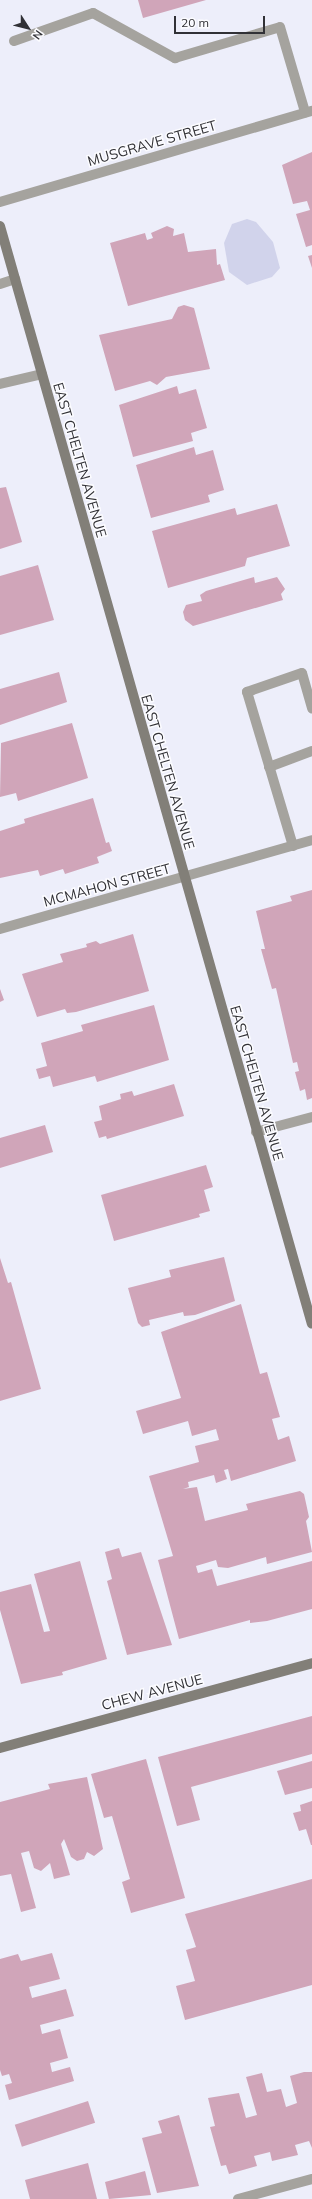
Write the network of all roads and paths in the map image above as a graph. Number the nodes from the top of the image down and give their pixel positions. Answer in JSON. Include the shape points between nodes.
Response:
{"nodes":[{"id":1,"x":14,"y":41,"type":"dead end"},
{"id":2,"x":308,"y":112,"type":"edge"},
{"id":3,"x":0,"y":202,"type":"edge"},
{"id":4,"x":0,"y":226,"type":"edge"},
{"id":5,"x":15,"y":279,"type":"junction"},
{"id":6,"x":0,"y":284,"type":"edge"},
{"id":7,"x":42,"y":374,"type":"junction"},
{"id":8,"x":0,"y":384,"type":"edge"},
{"id":9,"x":312,"y":709,"type":"edge"},
{"id":10,"x":312,"y":752,"type":"edge"},
{"id":11,"x":269,"y":767,"type":"junction"},
{"id":12,"x":312,"y":840,"type":"edge"},
{"id":13,"x":293,"y":846,"type":"junction"},
{"id":14,"x":183,"y":879,"type":"junction"},
{"id":15,"x":0,"y":929,"type":"edge"},
{"id":16,"x":312,"y":1117,"type":"edge"},
{"id":17,"x":256,"y":1132,"type":"junction"},
{"id":18,"x":312,"y":1324,"type":"edge"},
{"id":19,"x":312,"y":1664,"type":"edge"},
{"id":20,"x":0,"y":1748,"type":"edge"},
{"id":21,"x":312,"y":2179,"type":"edge"},
{"id":22,"x":238,"y":2199,"type":"edge"}],
"edges":[{"from":1,"to":2,"type":"street","via":[[93,14],[175,58],[280,27]]},
{"from":2,"to":3,"type":"street","name":"MUSGRAVE STREET"},
{"from":4,"to":5,"type":"street","name":"EAST CHELTEN AVENUE"},
{"from":5,"to":6,"type":"street"},
{"from":5,"to":7,"type":"street","name":"EAST CHELTEN AVENUE"},
{"from":7,"to":8,"type":"street"},
{"from":7,"to":14,"type":"street","name":"EAST CHELTEN AVENUE"},
{"from":9,"to":11,"type":"street","via":[[302,673],[246,692]]},
{"from":10,"to":11,"type":"street"},
{"from":11,"to":13,"type":"street"},
{"from":12,"to":13,"type":"street","name":"MCMAHON STREET"},
{"from":13,"to":14,"type":"street","name":"MCMAHON STREET"},
{"from":14,"to":15,"type":"street","name":"MCMAHON STREET"},
{"from":14,"to":17,"type":"street","name":"EAST CHELTEN AVENUE"},
{"from":16,"to":17,"type":"street"},
{"from":17,"to":18,"type":"street","name":"EAST CHELTEN AVENUE"},
{"from":19,"to":20,"type":"street","name":"CHEW AVENUE"},
{"from":21,"to":22,"type":"street"}]}
